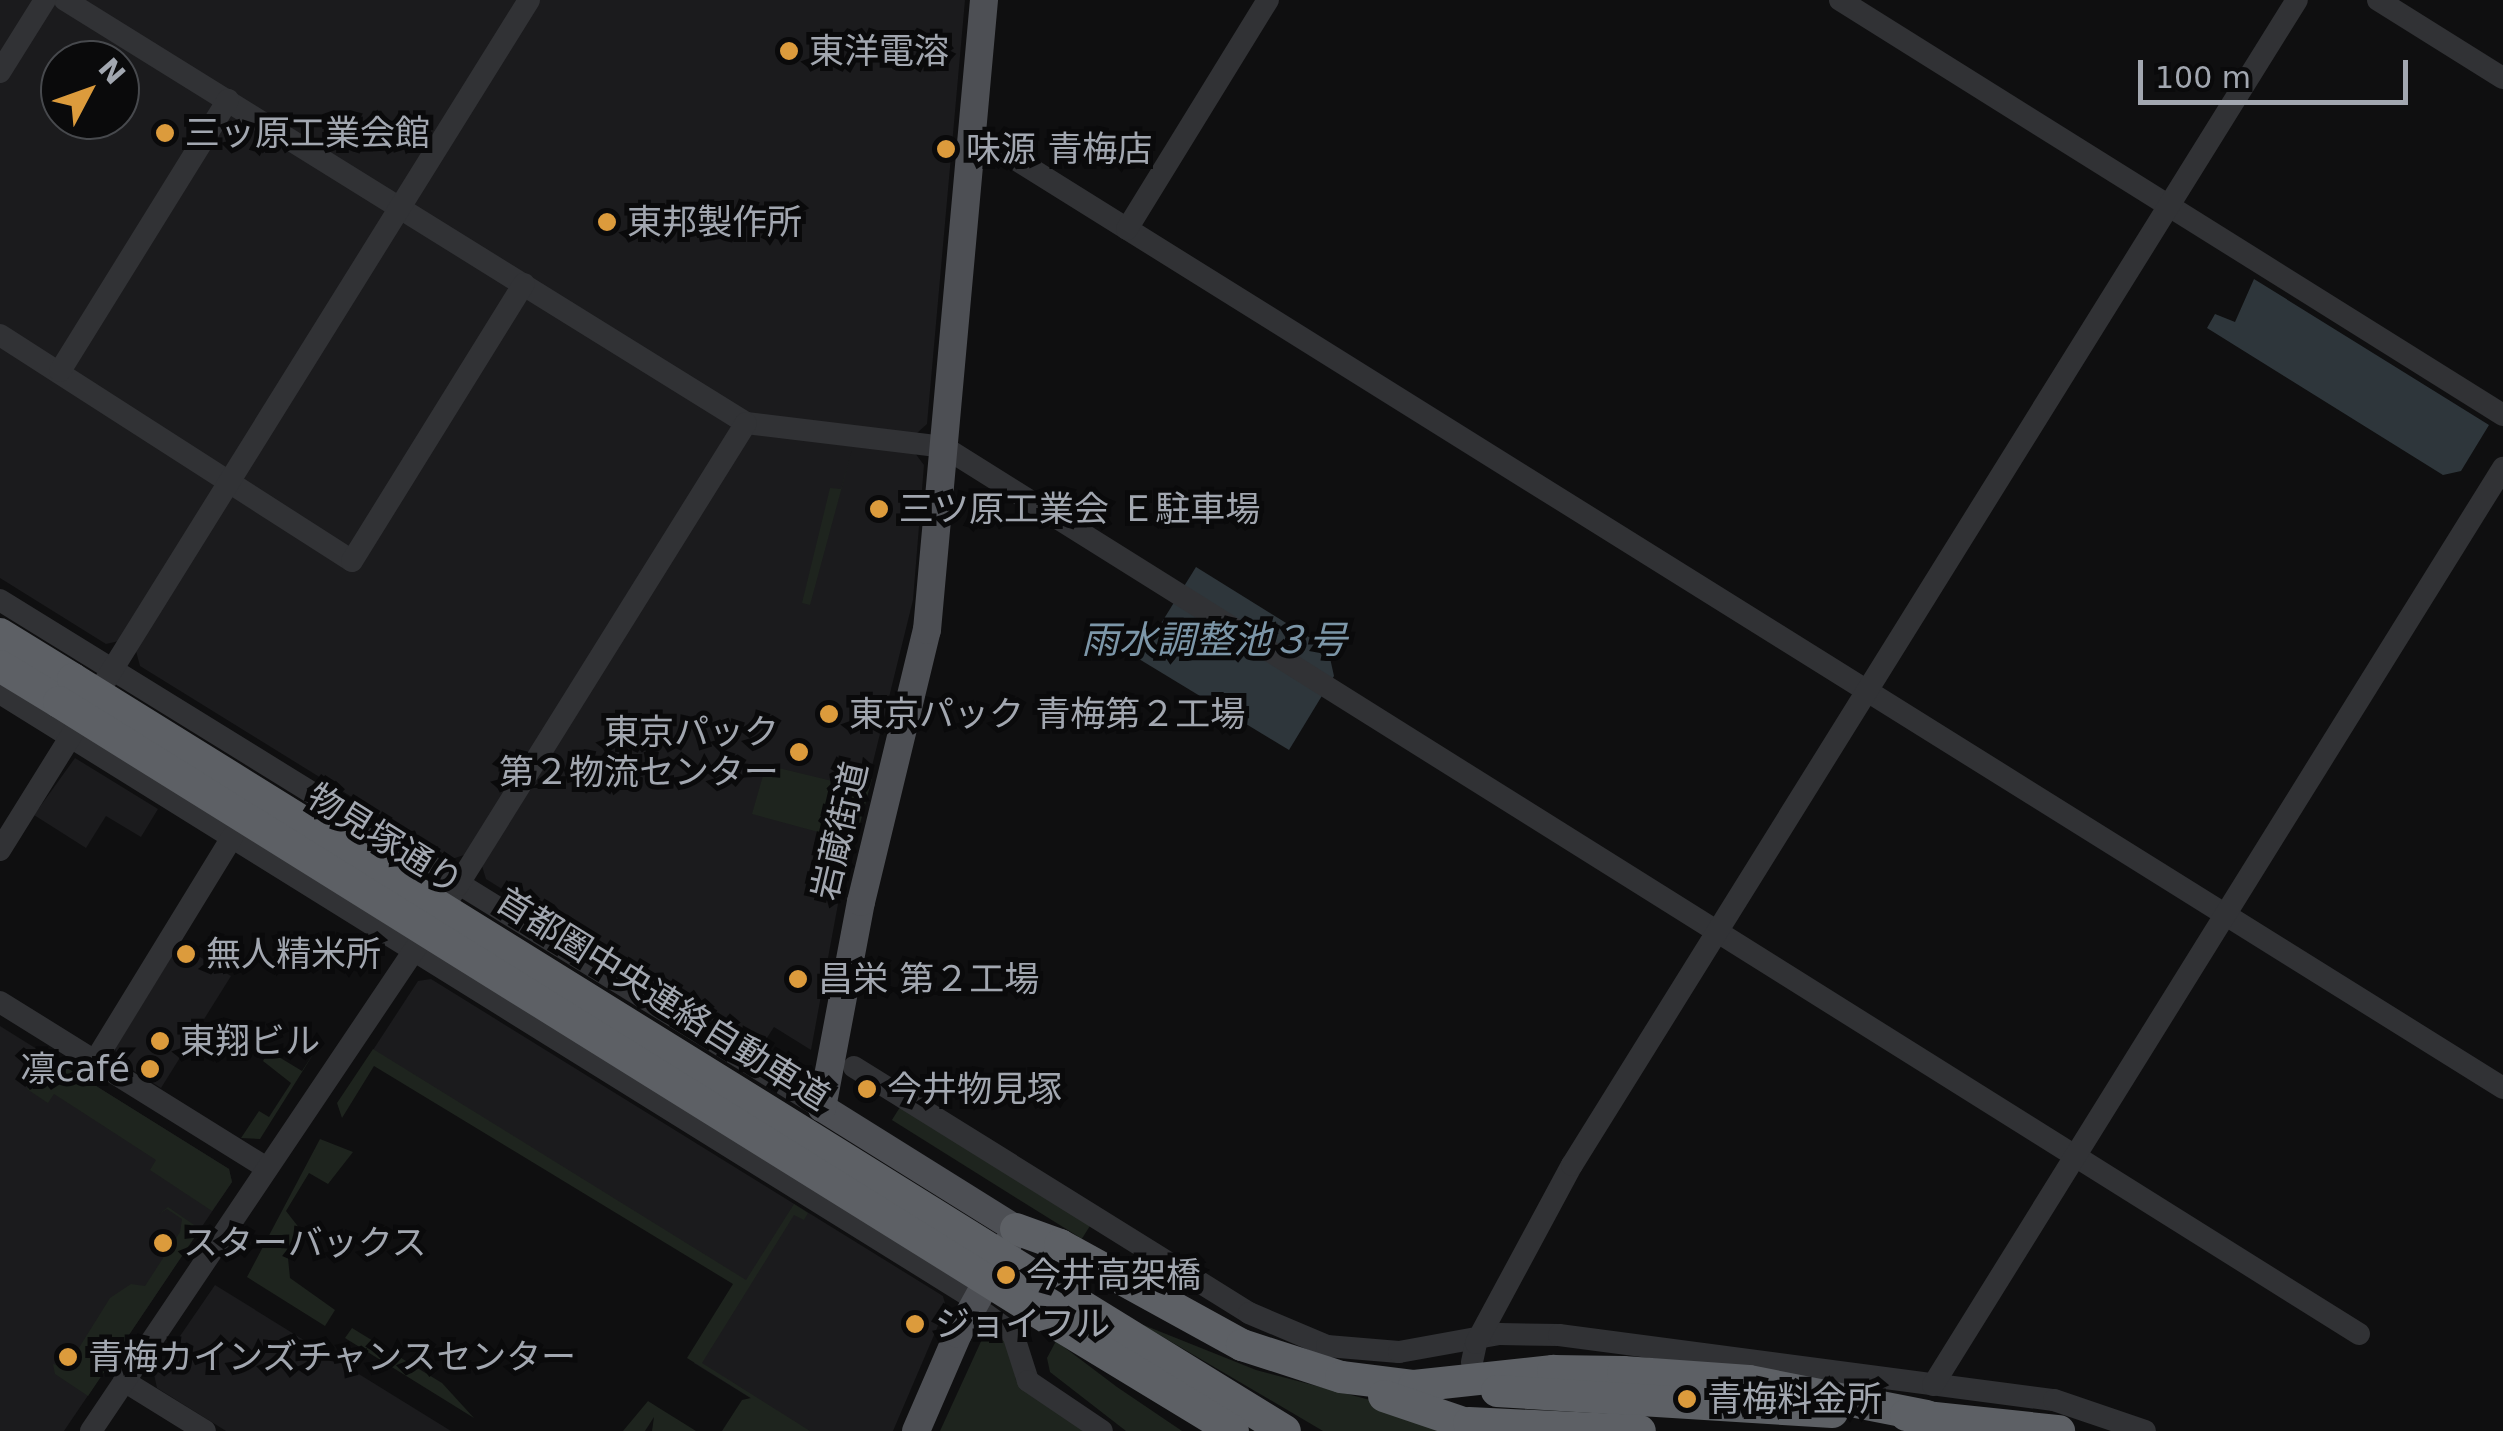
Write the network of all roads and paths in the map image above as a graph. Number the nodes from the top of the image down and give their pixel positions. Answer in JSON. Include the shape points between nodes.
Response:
{"nodes":[{"id":1,"x":45,"y":0,"type":"edge"},
{"id":2,"x":65,"y":0,"type":"edge"},
{"id":3,"x":529,"y":0,"type":"edge"},
{"id":4,"x":984,"y":0,"type":"edge"},
{"id":5,"x":1268,"y":0,"type":"edge"},
{"id":6,"x":1840,"y":0,"type":"edge"},
{"id":7,"x":2297,"y":0,"type":"edge"},
{"id":8,"x":2378,"y":0,"type":"edge"},
{"id":9,"x":0,"y":72,"type":"edge"},
{"id":10,"x":2503,"y":78,"type":"edge"},
{"id":11,"x":228,"y":100,"type":"junction"},
{"id":12,"x":972,"y":132,"type":"junction"},
{"id":13,"x":2169,"y":205,"type":"junction"},
{"id":14,"x":400,"y":208,"type":"junction"},
{"id":15,"x":1127,"y":229,"type":"junction"},
{"id":16,"x":524,"y":284,"type":"junction"},
{"id":17,"x":0,"y":334,"type":"edge"},
{"id":18,"x":60,"y":372,"type":"junction"},
{"id":19,"x":2503,"y":415,"type":"edge"},
{"id":20,"x":746,"y":423,"type":"junction"},
{"id":21,"x":944,"y":446,"type":"junction"},
{"id":22,"x":2503,"y":468,"type":"edge"},
{"id":23,"x":232,"y":482,"type":"junction"},
{"id":24,"x":0,"y":600,"type":"edge"},
{"id":25,"x":0,"y":634,"type":"edge"},
{"id":26,"x":0,"y":666,"type":"edge"},
{"id":27,"x":112,"y":670,"type":"junction"},
{"id":28,"x":66,"y":691,"type":"junction"},
{"id":29,"x":1868,"y":691,"type":"junction"},
{"id":30,"x":0,"y":693,"type":"edge"},
{"id":31,"x":70,"y":736,"type":"junction"},
{"id":32,"x":232,"y":837,"type":"junction"},
{"id":33,"x":0,"y":850,"type":"edge"},
{"id":34,"x":458,"y":884,"type":"junction"},
{"id":35,"x":2225,"y":914,"type":"junction"},
{"id":36,"x":1715,"y":934,"type":"junction"},
{"id":37,"x":414,"y":950,"type":"junction"},
{"id":38,"x":0,"y":1002,"type":"edge"},
{"id":39,"x":95,"y":1061,"type":"junction"},
{"id":40,"x":854,"y":1067,"type":"dead end"},
{"id":41,"x":2503,"y":1088,"type":"edge"},
{"id":42,"x":822,"y":1108,"type":"junction"},
{"id":43,"x":2073,"y":1156,"type":"junction"},
{"id":44,"x":267,"y":1168,"type":"junction"},
{"id":45,"x":1016,"y":1228,"type":"junction"},
{"id":46,"x":974,"y":1302,"type":"junction"},
{"id":47,"x":1072,"y":1322,"type":"junction"},
{"id":48,"x":2359,"y":1334,"type":"dead end"},
{"id":49,"x":1467,"y":1363,"type":"junction"},
{"id":50,"x":124,"y":1381,"type":"junction"},
{"id":51,"x":1930,"y":1400,"type":"junction"},
{"id":52,"x":1409,"y":1402,"type":"junction"},
{"id":53,"x":1478,"y":1427,"type":"edge"},
{"id":54,"x":2048,"y":1429,"type":"edge"},
{"id":55,"x":91,"y":1431,"type":"edge"},
{"id":56,"x":206,"y":1431,"type":"edge"},
{"id":57,"x":916,"y":1431,"type":"edge"},
{"id":58,"x":1102,"y":1431,"type":"edge"},
{"id":59,"x":1202,"y":1431,"type":"edge"},
{"id":60,"x":1233,"y":1431,"type":"edge"},
{"id":61,"x":1285,"y":1431,"type":"edge"},
{"id":62,"x":1640,"y":1431,"type":"edge"},
{"id":63,"x":1818,"y":1431,"type":"edge"},
{"id":64,"x":2144,"y":1431,"type":"edge"}],
"edges":[{"from":1,"to":9,"type":"street"},
{"from":2,"to":11,"type":"street"},
{"from":3,"to":14,"type":"street"},
{"from":4,"to":12,"type":"main road","name":"岩蔵街道"},
{"from":5,"to":15,"type":"street"},
{"from":6,"to":13,"type":"street"},
{"from":7,"to":13,"type":"street"},
{"from":8,"to":10,"type":"street"},
{"from":11,"to":14,"type":"street"},
{"from":11,"to":18,"type":"street"},
{"from":12,"to":15,"type":"street"},
{"from":12,"to":21,"type":"main road","name":"岩蔵街道"},
{"from":13,"to":19,"type":"street"},
{"from":13,"to":29,"type":"street"},
{"from":14,"to":16,"type":"street"},
{"from":14,"to":23,"type":"street"},
{"from":15,"to":29,"type":"street"},
{"from":16,"to":20,"type":"street"},
{"from":16,"to":23,"type":"street","via":[[352,561]]},
{"from":17,"to":18,"type":"street"},
{"from":18,"to":23,"type":"street"},
{"from":20,"to":21,"type":"street"},
{"from":20,"to":34,"type":"street"},
{"from":21,"to":36,"type":"street"},
{"from":21,"to":42,"type":"main road","name":"岩蔵街道","via":[[923,655],[860,902]]},
{"from":22,"to":35,"type":"street"},
{"from":23,"to":27,"type":"street"},
{"from":24,"to":27,"type":"street","name":"物見塚通り"},
{"from":25,"to":28,"type":"highway","name":"首都圏中央連絡自動車道"},
{"from":26,"to":28,"type":"highway","name":"首都圏中央連絡自動車道"},
{"from":27,"to":31,"type":"street"},
{"from":27,"to":34,"type":"street","name":"物見塚通り"},
{"from":28,"to":47,"type":"highway","name":"首都圏中央連絡自動車道","bridge":true},
{"from":29,"to":35,"type":"street"},
{"from":29,"to":36,"type":"street"},
{"from":30,"to":31,"type":"street"},
{"from":31,"to":32,"type":"street"},
{"from":31,"to":33,"type":"street"},
{"from":32,"to":37,"type":"street"},
{"from":32,"to":39,"type":"street"},
{"from":34,"to":37,"type":"street"},
{"from":34,"to":42,"type":"street","name":"物見塚通り"},
{"from":35,"to":41,"type":"street"},
{"from":35,"to":43,"type":"street"},
{"from":36,"to":43,"type":"street"},
{"from":36,"to":49,"type":"street","via":[[1572,1165]]},
{"from":37,"to":44,"type":"street"},
{"from":37,"to":46,"type":"street"},
{"from":38,"to":39,"type":"street"},
{"from":39,"to":44,"type":"street"},
{"from":40,"to":49,"type":"street","via":[[1288,1332],[1357,1351]]},
{"from":42,"to":45,"type":"main road"},
{"from":43,"to":48,"type":"street"},
{"from":43,"to":51,"type":"street"},
{"from":44,"to":50,"type":"street"},
{"from":45,"to":46,"type":"main road"},
{"from":45,"to":49,"type":"highway","via":[[1060,1244],[1173,1312],[1274,1358],[1385,1385]]},
{"from":45,"to":52,"type":"highway","via":[[1084,1278],[1220,1352]]},
{"from":46,"to":57,"type":"main road"},
{"from":46,"to":58,"type":"street","via":[[1013,1334],[1028,1381]]},
{"from":47,"to":59,"type":"highway"},
{"from":47,"to":60,"type":"highway","name":"首都圏中央連絡自動車道"},
{"from":47,"to":61,"type":"highway","name":"首都圏中央連絡自動車道"},
{"from":49,"to":51,"type":"highway","via":[[1622,1387],[1883,1407]]},
{"from":49,"to":51,"type":"highway","via":[[1565,1398]]},
{"from":49,"to":51,"type":"street","via":[[1500,1334],[1558,1335]]},
{"from":50,"to":55,"type":"street"},
{"from":50,"to":56,"type":"street"},
{"from":51,"to":54,"type":"highway"},
{"from":51,"to":64,"type":"street","via":[[2054,1400]]},
{"from":52,"to":53,"type":"highway"},
{"from":52,"to":63,"type":"highway"},
{"from":53,"to":62,"type":"highway"}]}
